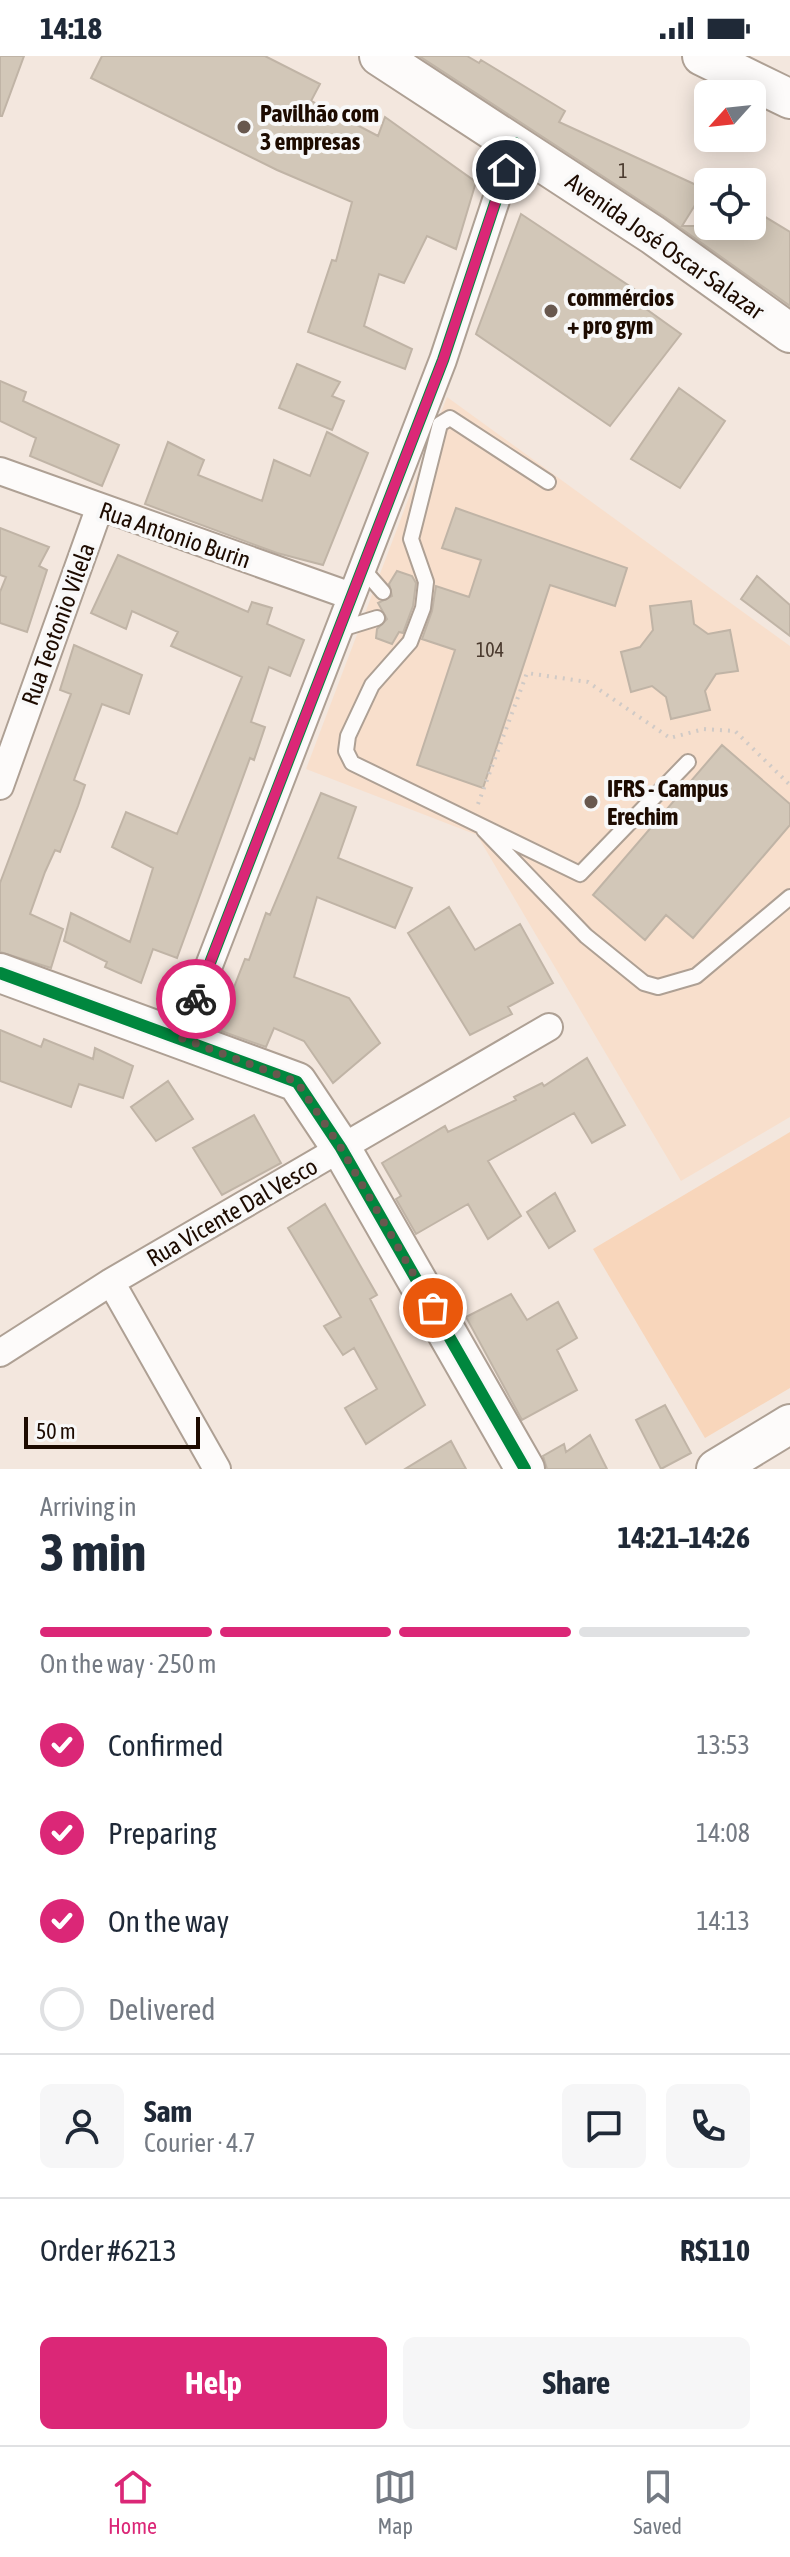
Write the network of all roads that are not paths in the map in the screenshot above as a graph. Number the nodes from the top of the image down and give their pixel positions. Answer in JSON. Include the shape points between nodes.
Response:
{"nodes":[{"id":1,"x":379,"y":56,"type":"edge"},
{"id":2,"x":702,"y":56,"type":"edge"},
{"id":3,"x":786,"y":92,"type":"edge"},
{"id":4,"x":515,"y":143,"type":"junction"},
{"id":5,"x":790,"y":333,"type":"edge"},
{"id":6,"x":0,"y":471,"type":"edge"},
{"id":7,"x":548,"y":482,"type":"dead end"},
{"id":8,"x":99,"y":509,"type":"junction"},
{"id":9,"x":362,"y":567,"type":"junction"},
{"id":10,"x":383,"y":592,"type":"dead end"},
{"id":11,"x":351,"y":596,"type":"junction"},
{"id":12,"x":377,"y":618,"type":"dead end"},
{"id":13,"x":338,"y":630,"type":"junction"},
{"id":14,"x":688,"y":762,"type":"dead end"},
{"id":15,"x":0,"y":786,"type":"edge"},
{"id":16,"x":475,"y":823,"type":"junction"},
{"id":17,"x":790,"y":897,"type":"edge"},
{"id":18,"x":0,"y":973,"type":"edge"},
{"id":19,"x":549,"y":1027,"type":"dead end"},
{"id":20,"x":181,"y":1038,"type":"junction"},
{"id":21,"x":341,"y":1148,"type":"junction"},
{"id":22,"x":111,"y":1282,"type":"junction"},
{"id":23,"x":0,"y":1353,"type":"edge"},
{"id":24,"x":790,"y":1424,"type":"edge"},
{"id":25,"x":217,"y":1469,"type":"edge"},
{"id":26,"x":525,"y":1469,"type":"edge"},
{"id":27,"x":716,"y":1469,"type":"edge"}],
"edges":[{"from":1,"to":4,"type":"street","name":"Avenida José Oscar Salazar"},
{"from":2,"to":3,"type":"street"},
{"from":4,"to":5,"type":"street","name":"Avenida José Oscar Salazar"},
{"from":4,"to":9,"type":"street","via":[[443,360]]},
{"from":6,"to":8,"type":"street","name":"Rua Antonio Burin"},
{"from":7,"to":16,"type":"lane","via":[[528,465],[445,419],[411,539],[426,582],[410,625],[410,642],[372,685],[348,736],[346,751],[352,763]]},
{"from":8,"to":11,"type":"street","name":"Rua Antonio Burin"},
{"from":8,"to":15,"type":"street","name":"Rua Teotonio Vilela"},
{"from":9,"to":10,"type":"lane"},
{"from":9,"to":11,"type":"street"},
{"from":11,"to":13,"type":"street"},
{"from":12,"to":13,"type":"lane"},
{"from":13,"to":20,"type":"street"},
{"from":14,"to":16,"type":"lane","via":[[580,874]]},
{"from":16,"to":17,"type":"lane","via":[[586,936],[644,983],[658,987],[696,976]]},
{"from":18,"to":20,"type":"street"},
{"from":19,"to":21,"type":"street","name":"Rua Vicente Dal Vesco"},
{"from":20,"to":21,"type":"street","via":[[297,1082]]},
{"from":21,"to":22,"type":"street","name":"Rua Vicente Dal Vesco"},
{"from":21,"to":26,"type":"street"},
{"from":22,"to":23,"type":"street","name":"Rua Vicente Dal Vesco"},
{"from":22,"to":25,"type":"street"},
{"from":24,"to":27,"type":"street"}]}
